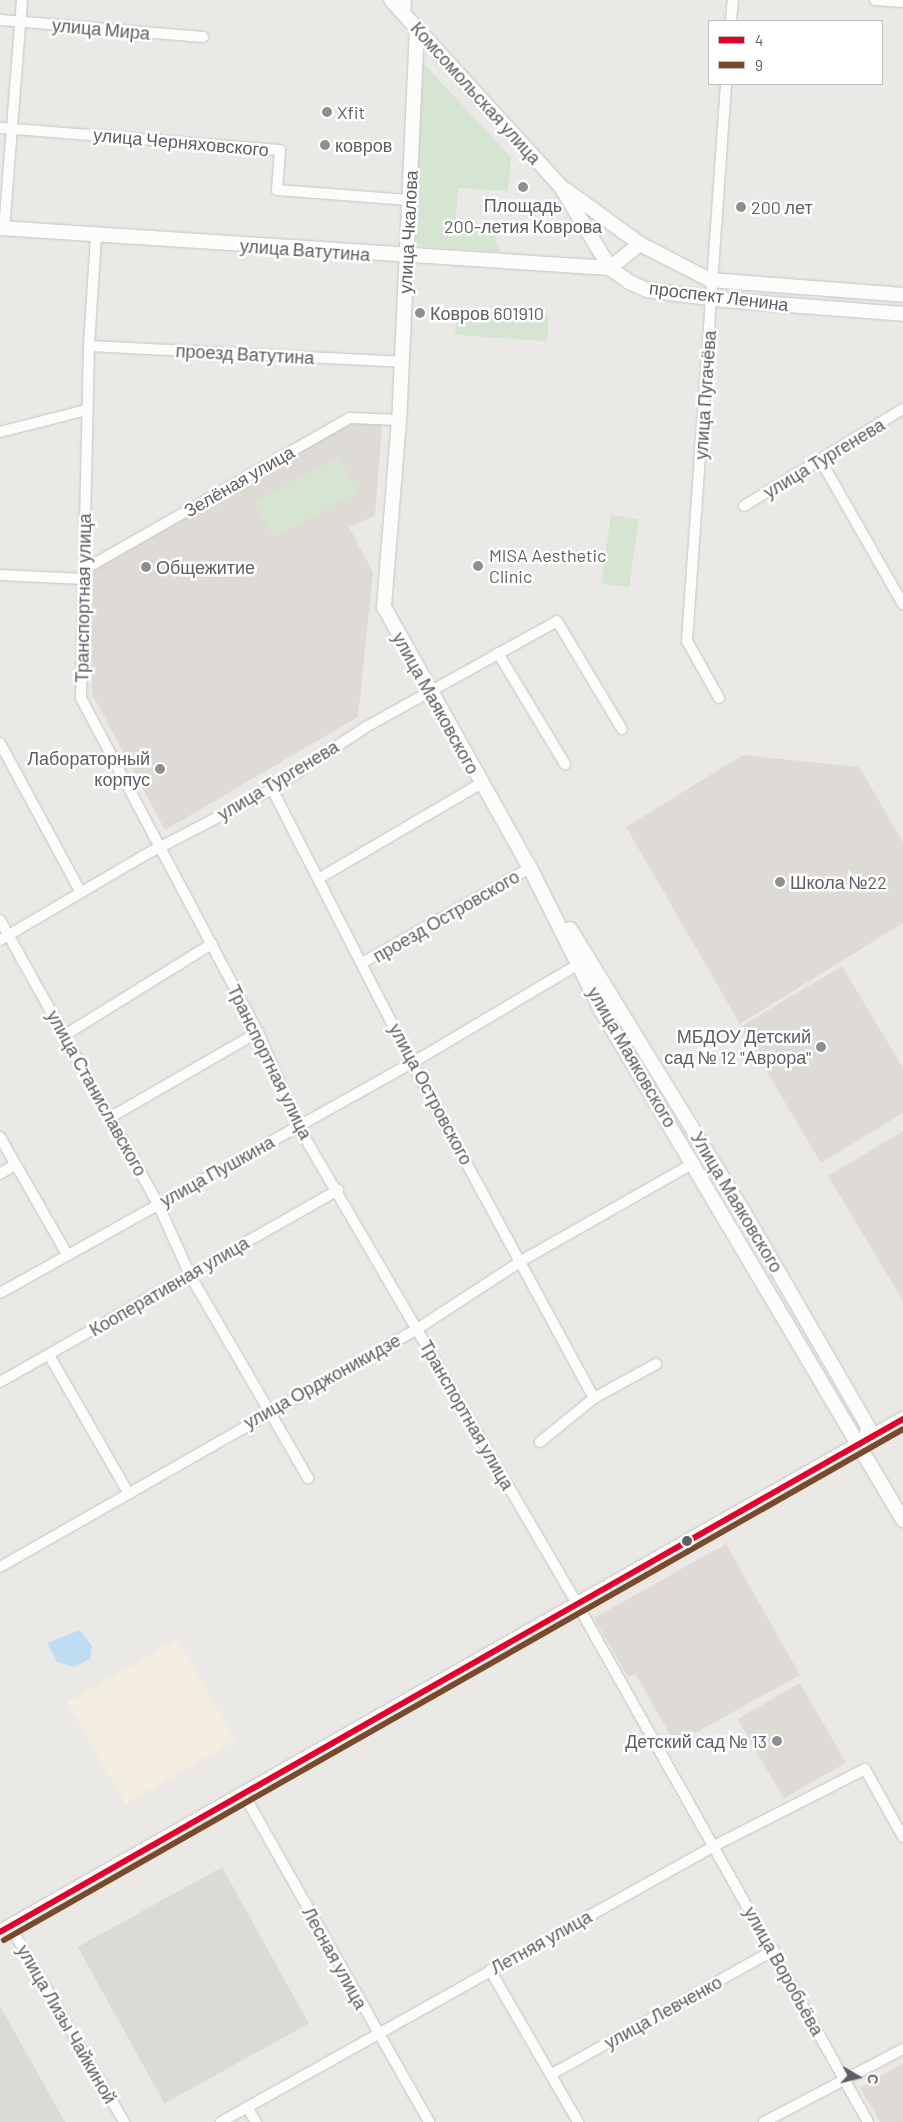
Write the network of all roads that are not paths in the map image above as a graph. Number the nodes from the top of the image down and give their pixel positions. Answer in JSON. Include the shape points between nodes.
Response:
{"nodes":[{"id":1,"x":22,"y":0,"type":"edge"},
{"id":2,"x":391,"y":0,"type":"edge"},
{"id":3,"x":406,"y":0,"type":"edge"},
{"id":4,"x":733,"y":0,"type":"edge"},
{"id":5,"x":874,"y":0,"type":"edge"},
{"id":6,"x":903,"y":2,"type":"edge"},
{"id":7,"x":405,"y":15,"type":"junction"},
{"id":8,"x":0,"y":20,"type":"edge"},
{"id":9,"x":731,"y":20,"type":"edge"},
{"id":10,"x":21,"y":22,"type":"junction"},
{"id":11,"x":417,"y":28,"type":"junction"},
{"id":12,"x":203,"y":38,"type":"dead end"},
{"id":13,"x":726,"y":85,"type":"edge"},
{"id":14,"x":0,"y":128,"type":"edge"},
{"id":15,"x":13,"y":128,"type":"junction"},
{"id":16,"x":561,"y":187,"type":"junction"},
{"id":17,"x":409,"y":200,"type":"junction"},
{"id":18,"x":2,"y":229,"type":"edge"},
{"id":19,"x":96,"y":237,"type":"junction"},
{"id":20,"x":640,"y":244,"type":"junction"},
{"id":21,"x":407,"y":257,"type":"junction"},
{"id":22,"x":610,"y":268,"type":"junction"},
{"id":23,"x":710,"y":280,"type":"junction"},
{"id":24,"x":903,"y":295,"type":"edge"},
{"id":25,"x":712,"y":299,"type":"junction"},
{"id":26,"x":903,"y":314,"type":"edge"},
{"id":27,"x":88,"y":346,"type":"junction"},
{"id":28,"x":402,"y":362,"type":"junction"},
{"id":29,"x":903,"y":409,"type":"edge"},
{"id":30,"x":86,"y":410,"type":"junction"},
{"id":31,"x":399,"y":420,"type":"junction"},
{"id":32,"x":0,"y":432,"type":"edge"},
{"id":33,"x":821,"y":461,"type":"junction"},
{"id":34,"x":744,"y":506,"type":"dead end"},
{"id":35,"x":389,"y":555,"type":"joint"},
{"id":36,"x":84,"y":574,"type":"junction"},
{"id":37,"x":0,"y":575,"type":"edge"},
{"id":38,"x":903,"y":604,"type":"edge"},
{"id":39,"x":498,"y":653,"type":"junction"},
{"id":40,"x":428,"y":692,"type":"junction"},
{"id":41,"x":718,"y":698,"type":"dead end"},
{"id":42,"x":622,"y":729,"type":"dead end"},
{"id":43,"x":0,"y":743,"type":"edge"},
{"id":44,"x":565,"y":764,"type":"dead end"},
{"id":45,"x":480,"y":784,"type":"junction"},
{"id":46,"x":272,"y":789,"type":"junction"},
{"id":47,"x":161,"y":847,"type":"junction"},
{"id":48,"x":530,"y":868,"type":"junction"},
{"id":49,"x":318,"y":879,"type":"junction"},
{"id":50,"x":81,"y":893,"type":"junction"},
{"id":51,"x":0,"y":920,"type":"edge"},
{"id":52,"x":10,"y":935,"type":"junction"},
{"id":53,"x":0,"y":940,"type":"edge"},
{"id":54,"x":212,"y":944,"type":"junction"},
{"id":55,"x":585,"y":961,"type":"junction"},
{"id":56,"x":362,"y":963,"type":"junction"},
{"id":57,"x":258,"y":1032,"type":"junction"},
{"id":58,"x":65,"y":1035,"type":"junction"},
{"id":59,"x":412,"y":1063,"type":"junction"},
{"id":60,"x":111,"y":1117,"type":"junction"},
{"id":61,"x":298,"y":1126,"type":"junction"},
{"id":62,"x":0,"y":1137,"type":"edge"},
{"id":63,"x":694,"y":1162,"type":"junction"},
{"id":64,"x":14,"y":1165,"type":"junction"},
{"id":65,"x":0,"y":1174,"type":"edge"},
{"id":66,"x":338,"y":1190,"type":"junction"},
{"id":67,"x":158,"y":1204,"type":"junction"},
{"id":68,"x":67,"y":1254,"type":"junction"},
{"id":69,"x":522,"y":1260,"type":"junction"},
{"id":70,"x":190,"y":1275,"type":"junction"},
{"id":71,"x":0,"y":1292,"type":"edge"},
{"id":72,"x":417,"y":1329,"type":"junction"},
{"id":73,"x":49,"y":1355,"type":"junction"},
{"id":74,"x":656,"y":1364,"type":"dead end"},
{"id":75,"x":0,"y":1382,"type":"edge"},
{"id":76,"x":594,"y":1398,"type":"junction"},
{"id":77,"x":271,"y":1408,"type":"junction"},
{"id":78,"x":903,"y":1419,"type":"edge"},
{"id":79,"x":540,"y":1442,"type":"dead end"},
{"id":80,"x":863,"y":1442,"type":"junction"},
{"id":81,"x":308,"y":1478,"type":"dead end"},
{"id":82,"x":129,"y":1494,"type":"junction"},
{"id":83,"x":903,"y":1520,"type":"edge"},
{"id":84,"x":0,"y":1568,"type":"edge"},
{"id":85,"x":576,"y":1602,"type":"junction"},
{"id":86,"x":243,"y":1793,"type":"junction"},
{"id":87,"x":903,"y":1837,"type":"edge"},
{"id":88,"x":714,"y":1846,"type":"junction"},
{"id":89,"x":5,"y":1929,"type":"edge"},
{"id":90,"x":774,"y":1950,"type":"junction"},
{"id":91,"x":490,"y":1970,"type":"junction"},
{"id":92,"x":378,"y":2035,"type":"junction"},
{"id":93,"x":903,"y":2049,"type":"edge"},
{"id":94,"x":552,"y":2074,"type":"junction"},
{"id":95,"x":841,"y":2078,"type":"junction"},
{"id":96,"x":247,"y":2107,"type":"junction"},
{"id":97,"x":124,"y":2122,"type":"edge"},
{"id":98,"x":221,"y":2122,"type":"edge"},
{"id":99,"x":256,"y":2122,"type":"edge"},
{"id":100,"x":428,"y":2122,"type":"edge"},
{"id":101,"x":578,"y":2122,"type":"edge"},
{"id":102,"x":764,"y":2122,"type":"edge"},
{"id":103,"x":868,"y":2122,"type":"edge"}],
"edges":[{"from":1,"to":10,"type":"street"},
{"from":2,"to":7,"type":"street","name":"Комсомольская улица"},
{"from":3,"to":7,"type":"street"},
{"from":4,"to":9,"type":"street"},
{"from":5,"to":6,"type":"street"},
{"from":7,"to":11,"type":"street","name":"Комсомольская улица"},
{"from":8,"to":10,"type":"street","name":"улица Мира"},
{"from":10,"to":12,"type":"street","name":"улица Мира"},
{"from":10,"to":15,"type":"street"},
{"from":11,"to":16,"type":"street","name":"Комсомольская улица"},
{"from":11,"to":17,"type":"street","name":"улица Чкалова"},
{"from":13,"to":23,"type":"street","name":"улица Пугачёва"},
{"from":14,"to":15,"type":"street","name":"улица Черняховского"},
{"from":15,"to":17,"type":"street","name":"улица Черняховского","via":[[280,150],[277,190]]},
{"from":15,"to":18,"type":"street"},
{"from":16,"to":20,"type":"street","name":"Комсомольская улица"},
{"from":16,"to":22,"type":"street","name":"Комсомольская улица"},
{"from":17,"to":21,"type":"street","name":"улица Чкалова"},
{"from":18,"to":19,"type":"street","name":"улица Ватутина"},
{"from":19,"to":21,"type":"street","name":"улица Ватутина"},
{"from":19,"to":27,"type":"street","name":"Транспортная улица"},
{"from":20,"to":22,"type":"street"},
{"from":20,"to":23,"type":"street","name":"проспект Ленина"},
{"from":21,"to":22,"type":"street","name":"улица Ватутина"},
{"from":21,"to":28,"type":"street","name":"улица Чкалова"},
{"from":22,"to":25,"type":"street","name":"проспект Ленина","via":[[647,290]]},
{"from":23,"to":24,"type":"street","name":"проспект Ленина"},
{"from":23,"to":25,"type":"street","name":"улица Пугачёва"},
{"from":25,"to":26,"type":"street","name":"проспект Ленина"},
{"from":25,"to":41,"type":"street","name":"улица Пугачёва","via":[[688,641]]},
{"from":27,"to":28,"type":"street","name":"проезд Ватутина"},
{"from":27,"to":30,"type":"street","name":"Транспортная улица"},
{"from":28,"to":31,"type":"street","name":"улица Чкалова"},
{"from":29,"to":33,"type":"street","name":"улица Тургенева"},
{"from":30,"to":32,"type":"street"},
{"from":30,"to":36,"type":"street","name":"Транспортная улица"},
{"from":31,"to":35,"type":"street","name":"улица Чкалова"},
{"from":31,"to":36,"type":"street","name":"Зелёная улица","via":[[350,418]]},
{"from":33,"to":34,"type":"street","name":"улица Тургенева"},
{"from":33,"to":38,"type":"street"},
{"from":35,"to":40,"type":"street","name":"улица Маяковского","via":[[384,607]]},
{"from":36,"to":37,"type":"street"},
{"from":36,"to":47,"type":"street","name":"Транспортная улица","via":[[81,698]]},
{"from":39,"to":40,"type":"street","name":"улица Тургенева"},
{"from":39,"to":42,"type":"street","name":"улица Тургенева","via":[[557,621]]},
{"from":39,"to":44,"type":"street"},
{"from":40,"to":45,"type":"street","name":"улица Маяковского"},
{"from":40,"to":46,"type":"street","name":"улица Тургенева"},
{"from":43,"to":50,"type":"street"},
{"from":45,"to":48,"type":"street","name":"улица Маяковского"},
{"from":45,"to":49,"type":"street"},
{"from":46,"to":47,"type":"street","name":"улица Тургенева"},
{"from":46,"to":49,"type":"street","name":"улица Островского"},
{"from":47,"to":50,"type":"street","name":"улица Тургенева"},
{"from":47,"to":54,"type":"street","name":"Транспортная улица"},
{"from":48,"to":55,"type":"street","name":"улица Маяковского"},
{"from":48,"to":56,"type":"street","name":"проезд Островского"},
{"from":49,"to":56,"type":"street","name":"улица Островского"},
{"from":50,"to":52,"type":"street","name":"улица Тургенева"},
{"from":51,"to":52,"type":"street","name":"улица Станиславского"},
{"from":52,"to":53,"type":"street","name":"улица Тургенева"},
{"from":52,"to":58,"type":"street","name":"улица Станиславского"},
{"from":54,"to":57,"type":"street","name":"Транспортная улица"},
{"from":54,"to":58,"type":"street"},
{"from":55,"to":59,"type":"street","name":"улица Пушкина"},
{"from":55,"to":63,"type":"street","name":"улица Маяковского","via":[[601,1010]]},
{"from":55,"to":80,"type":"street","name":"Улица Маяковского","via":[[868,1427]]},
{"from":56,"to":59,"type":"street","name":"улица Островского"},
{"from":57,"to":60,"type":"street"},
{"from":57,"to":61,"type":"street","name":"Транспортная улица"},
{"from":58,"to":60,"type":"street","name":"улица Станиславского"},
{"from":59,"to":61,"type":"street","name":"улица Пушкина"},
{"from":59,"to":69,"type":"street","name":"улица Островского"},
{"from":60,"to":67,"type":"street","name":"улица Станиславского"},
{"from":61,"to":66,"type":"street","name":"Транспортная улица"},
{"from":61,"to":67,"type":"street","name":"улица Пушкина"},
{"from":62,"to":64,"type":"street"},
{"from":63,"to":69,"type":"street","name":"улица Орджоникидзе"},
{"from":63,"to":80,"type":"street","name":"улица Маяковского"},
{"from":64,"to":65,"type":"street"},
{"from":64,"to":68,"type":"street"},
{"from":66,"to":70,"type":"street","name":"Кооперативная улица"},
{"from":66,"to":72,"type":"street","name":"Транспортная улица"},
{"from":67,"to":68,"type":"street","name":"улица Пушкина"},
{"from":67,"to":70,"type":"street","name":"улица Станиславского"},
{"from":68,"to":71,"type":"street","name":"улица Пушкина"},
{"from":69,"to":72,"type":"street","name":"улица Орджоникидзе"},
{"from":69,"to":76,"type":"street","name":"улица Островского"},
{"from":70,"to":73,"type":"street","name":"Кооперативная улица"},
{"from":70,"to":77,"type":"street","name":"улица Станиславского"},
{"from":72,"to":77,"type":"street","name":"улица Орджоникидзе"},
{"from":72,"to":85,"type":"street","name":"Транспортная улица"},
{"from":73,"to":75,"type":"street","name":"Кооперативная улица"},
{"from":73,"to":82,"type":"street"},
{"from":74,"to":76,"type":"street"},
{"from":76,"to":79,"type":"street"},
{"from":77,"to":81,"type":"street","name":"улица Станиславского"},
{"from":77,"to":82,"type":"street","name":"улица Орджоникидзе"},
{"from":78,"to":80,"type":"street"},
{"from":80,"to":83,"type":"street","name":"улица Маяковского"},
{"from":80,"to":85,"type":"street"},
{"from":82,"to":84,"type":"street","name":"улица Орджоникидзе"},
{"from":85,"to":86,"type":"street"},
{"from":85,"to":88,"type":"street","name":"Транспортная улица"},
{"from":86,"to":89,"type":"street"},
{"from":86,"to":92,"type":"street","name":"Лесная улица"},
{"from":87,"to":88,"type":"street","name":"Летняя улица","via":[[865,1769]]},
{"from":88,"to":90,"type":"street","name":"улица Воробьёва"},
{"from":88,"to":91,"type":"street","name":"Летняя улица"},
{"from":89,"to":97,"type":"street","name":"улица Лизы Чайкиной"},
{"from":90,"to":94,"type":"street","name":"улица Левченко"},
{"from":90,"to":95,"type":"street","name":"улица Воробьёва"},
{"from":91,"to":92,"type":"street","name":"Летняя улица"},
{"from":91,"to":94,"type":"street"},
{"from":92,"to":96,"type":"street","name":"Летняя улица"},
{"from":92,"to":100,"type":"street","name":"Лесная улица"},
{"from":93,"to":95,"type":"street"},
{"from":94,"to":101,"type":"street"},
{"from":95,"to":102,"type":"street"},
{"from":95,"to":103,"type":"street","name":"улица Воробьёва"},
{"from":96,"to":98,"type":"street","name":"Летняя улица"},
{"from":96,"to":99,"type":"street"}]}
